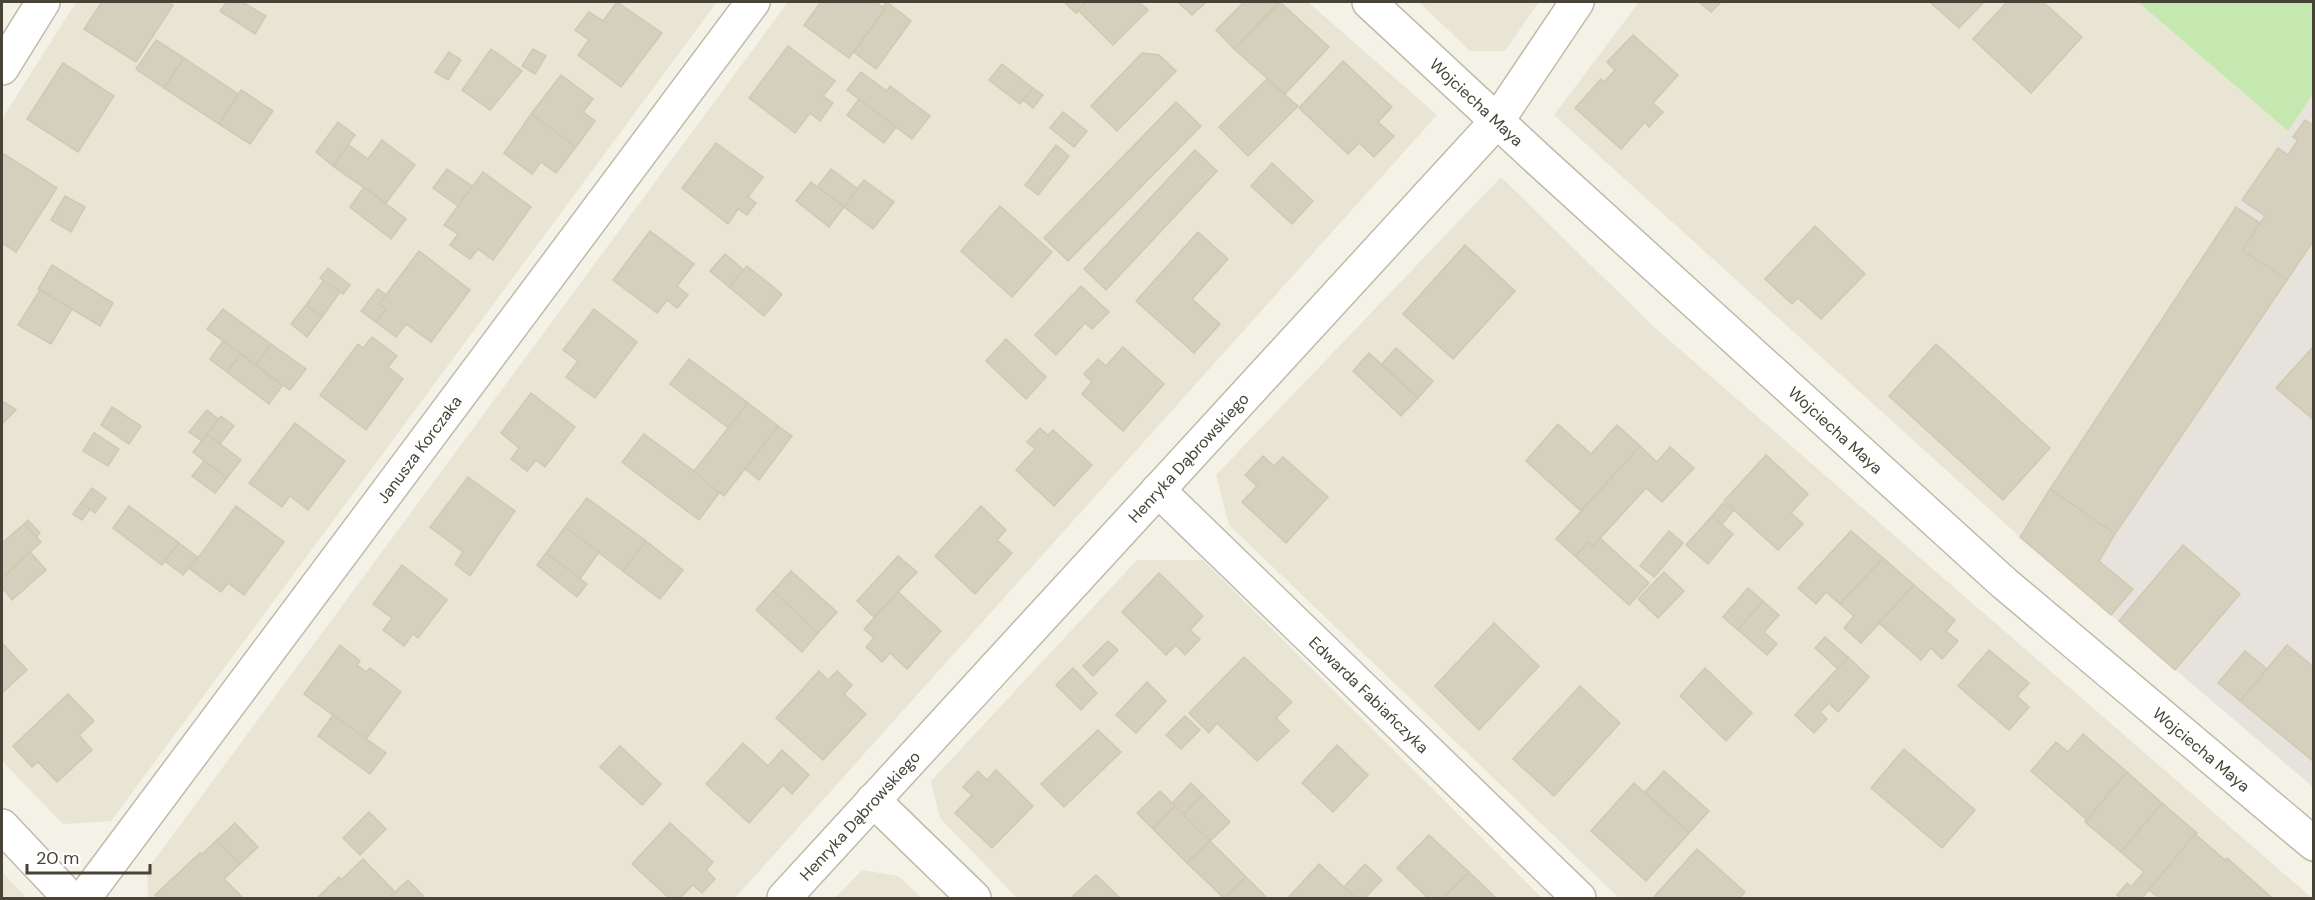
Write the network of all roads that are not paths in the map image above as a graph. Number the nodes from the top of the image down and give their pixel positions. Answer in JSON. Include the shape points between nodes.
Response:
{"nodes":[{"id":1,"x":44,"y":2,"type":"edge"},
{"id":2,"x":753,"y":2,"type":"edge"},
{"id":3,"x":1369,"y":2,"type":"edge"},
{"id":4,"x":1577,"y":2,"type":"edge"},
{"id":5,"x":2,"y":68,"type":"edge"},
{"id":6,"x":1497,"y":121,"type":"junction"},
{"id":7,"x":1158,"y":490,"type":"junction"},
{"id":8,"x":873,"y":800,"type":"junction"},
{"id":9,"x":2,"y":826,"type":"edge"},
{"id":10,"x":2313,"y":844,"type":"edge"},
{"id":11,"x":70,"y":898,"type":"edge"},
{"id":12,"x":84,"y":898,"type":"edge"},
{"id":13,"x":784,"y":898,"type":"edge"},
{"id":14,"x":974,"y":898,"type":"edge"},
{"id":15,"x":1579,"y":898,"type":"edge"}],
"edges":[{"from":1,"to":5,"type":"street"},
{"from":2,"to":12,"type":"street","name":"Janusza Korczaka"},
{"from":3,"to":6,"type":"street","name":"Wojciecha Maya"},
{"from":4,"to":6,"type":"street","name":"Henryka Dąbrowskiego"},
{"from":6,"to":7,"type":"street","name":"Henryka Dąbrowskiego"},
{"from":6,"to":10,"type":"street","name":"Wojciecha Maya","via":[[2004,584]]},
{"from":7,"to":8,"type":"street","name":"Henryka Dąbrowskiego"},
{"from":7,"to":15,"type":"street","name":"Edwarda Fabiańczyka"},
{"from":8,"to":13,"type":"street","name":"Henryka Dąbrowskiego"},
{"from":8,"to":14,"type":"street"},
{"from":9,"to":11,"type":"street"}]}
